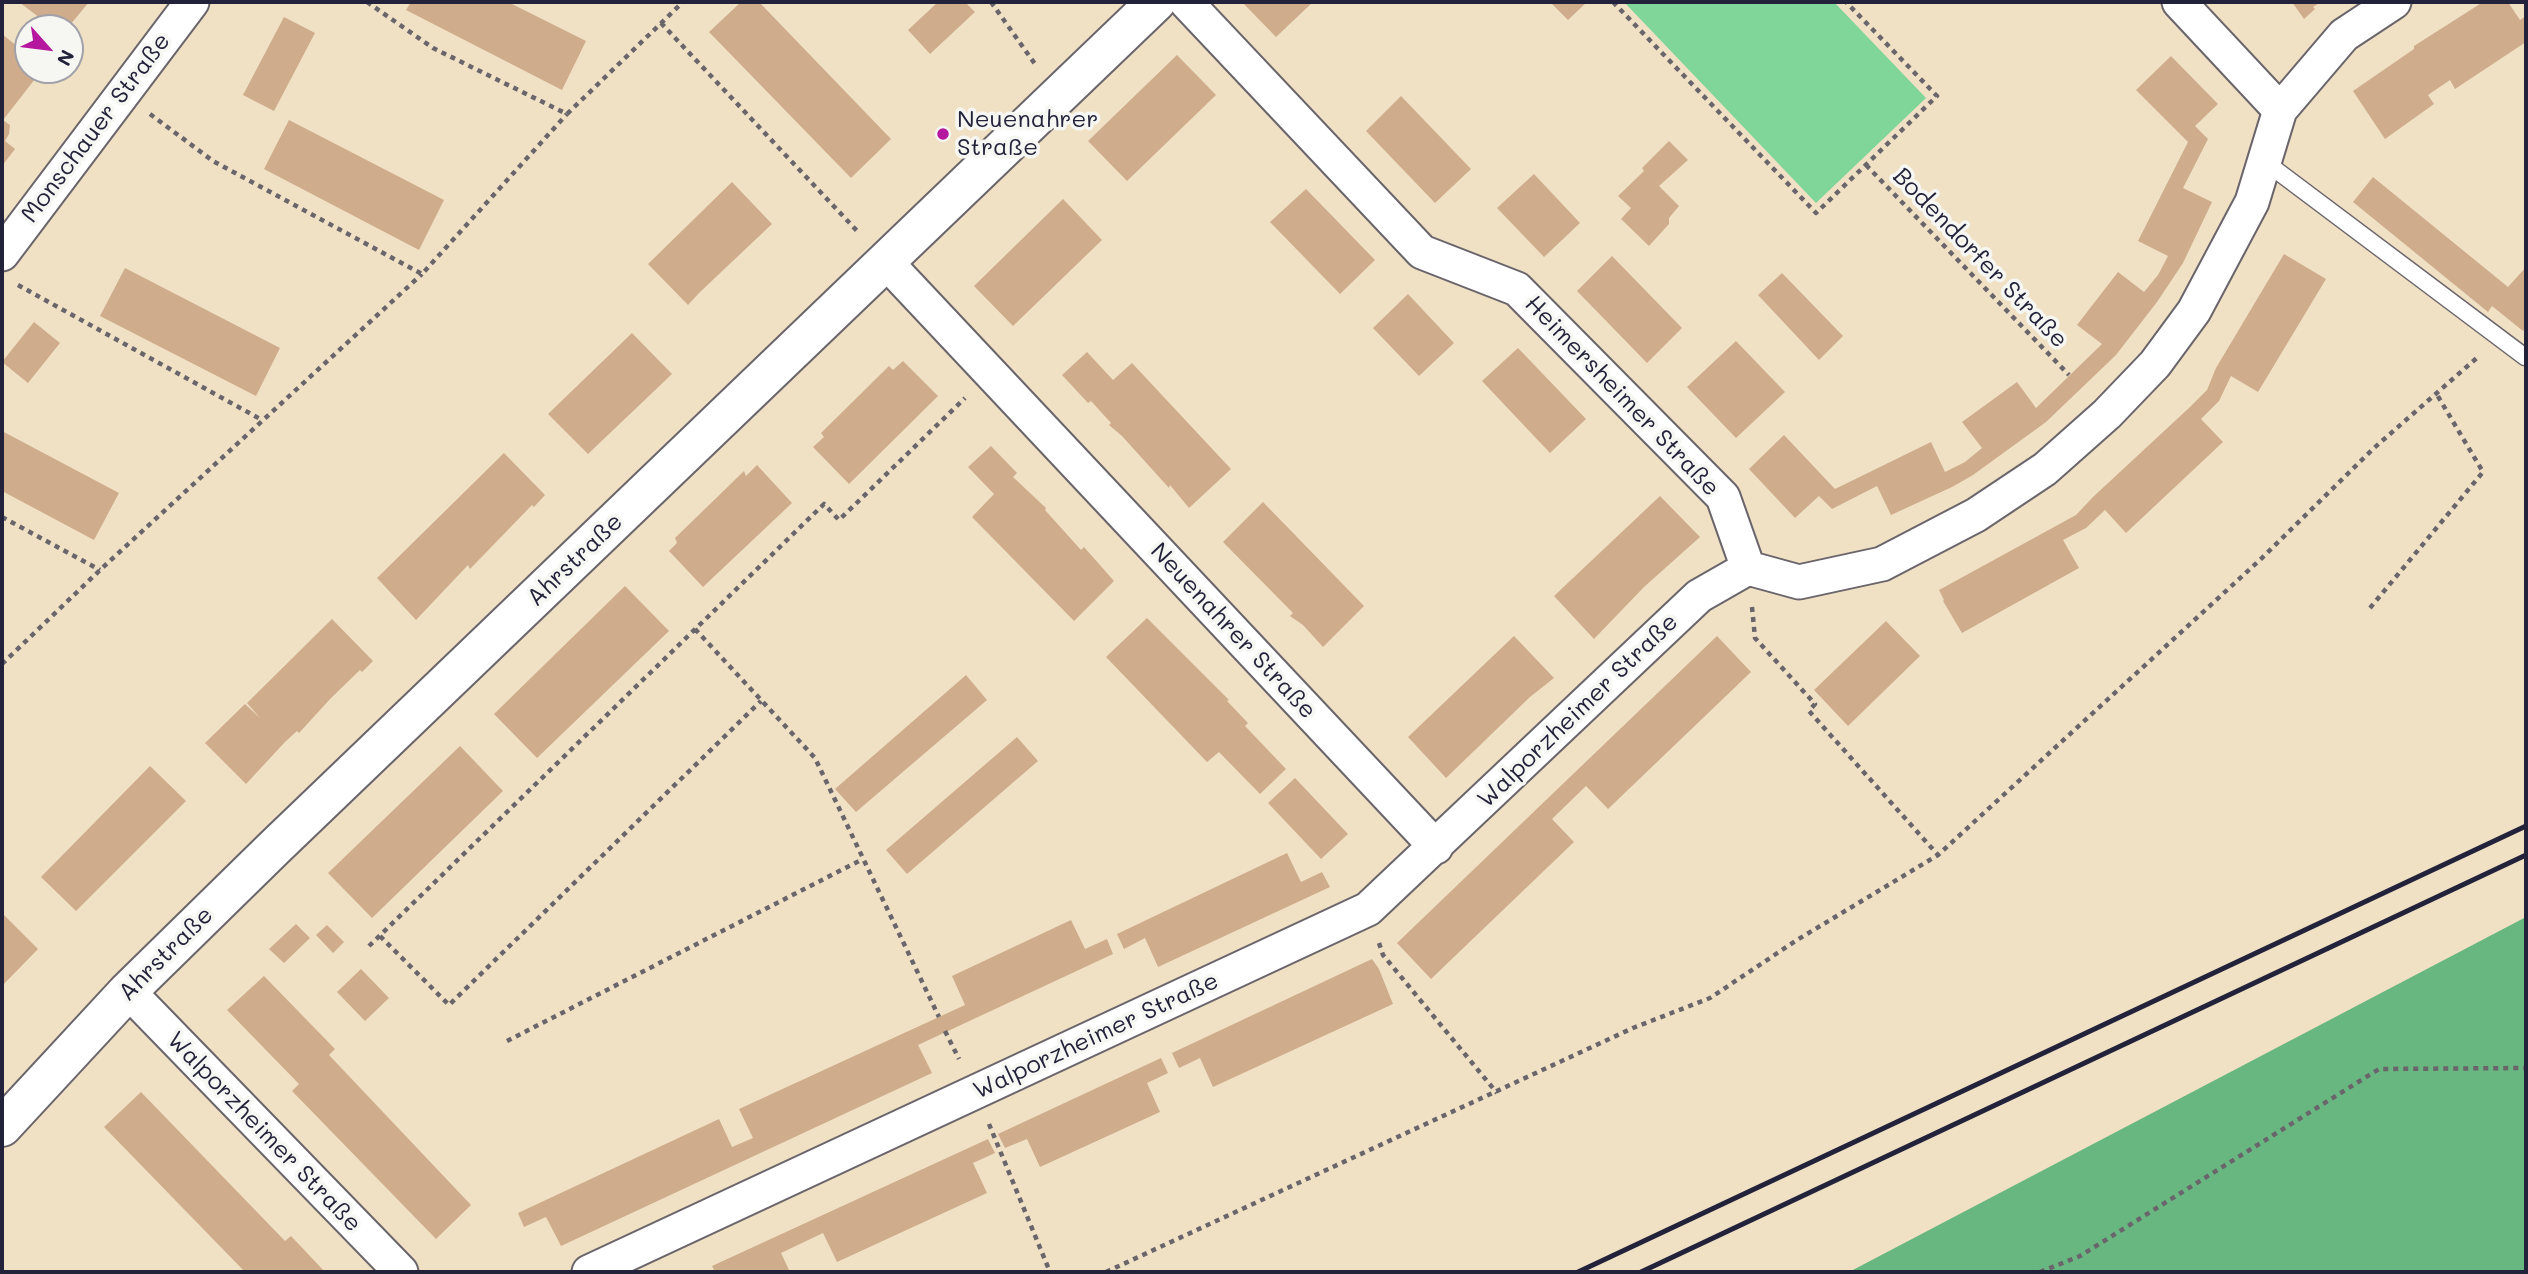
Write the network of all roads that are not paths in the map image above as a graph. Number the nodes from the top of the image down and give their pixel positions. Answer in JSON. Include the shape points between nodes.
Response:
{"nodes":[{"id":1,"x":191,"y":2,"type":"edge"},
{"id":2,"x":1156,"y":2,"type":"edge"},
{"id":3,"x":1186,"y":2,"type":"edge"},
{"id":4,"x":2179,"y":2,"type":"edge"},
{"id":5,"x":2394,"y":2,"type":"edge"},
{"id":6,"x":2280,"y":110,"type":"junction"},
{"id":7,"x":2264,"y":161,"type":"junction"},
{"id":8,"x":886,"y":262,"type":"junction"},
{"id":9,"x":8,"y":269,"type":"edge"},
{"id":10,"x":2526,"y":355,"type":"edge"},
{"id":11,"x":1748,"y":568,"type":"junction"},
{"id":12,"x":1436,"y":847,"type":"junction"},
{"id":13,"x":128,"y":991,"type":"junction"},
{"id":14,"x":2,"y":1127,"type":"edge"},
{"id":15,"x":401,"y":1272,"type":"edge"},
{"id":16,"x":589,"y":1272,"type":"edge"}],
"edges":[{"from":1,"to":9,"type":"street","name":"Monschauer Straße","via":[[122,93]]},
{"from":2,"to":8,"type":"street","name":"Ahrstraße"},
{"from":3,"to":11,"type":"street","name":"Heimersheimer Straße","via":[[1422,252],[1517,289],[1723,497]]},
{"from":4,"to":6,"type":"street"},
{"from":5,"to":6,"type":"street","via":[[2344,35]]},
{"from":6,"to":7,"type":"street"},
{"from":7,"to":10,"type":"lane"},
{"from":7,"to":11,"type":"street","via":[[2252,202],[2194,311],[2155,364],[2045,468],[1976,515],[1882,564],[1799,582]]},
{"from":8,"to":12,"type":"street","name":"Neuenahrer Straße"},
{"from":8,"to":13,"type":"street","name":"Ahrstraße"},
{"from":11,"to":12,"type":"street","name":"Walporzheimer Straße","via":[[1699,596]]},
{"from":12,"to":16,"type":"street","name":"Walporzheimer Straße","via":[[1368,909]]},
{"from":13,"to":14,"type":"street","name":"Ahrstraße"},
{"from":13,"to":15,"type":"street","name":"Walporzheimer Straße"}]}
